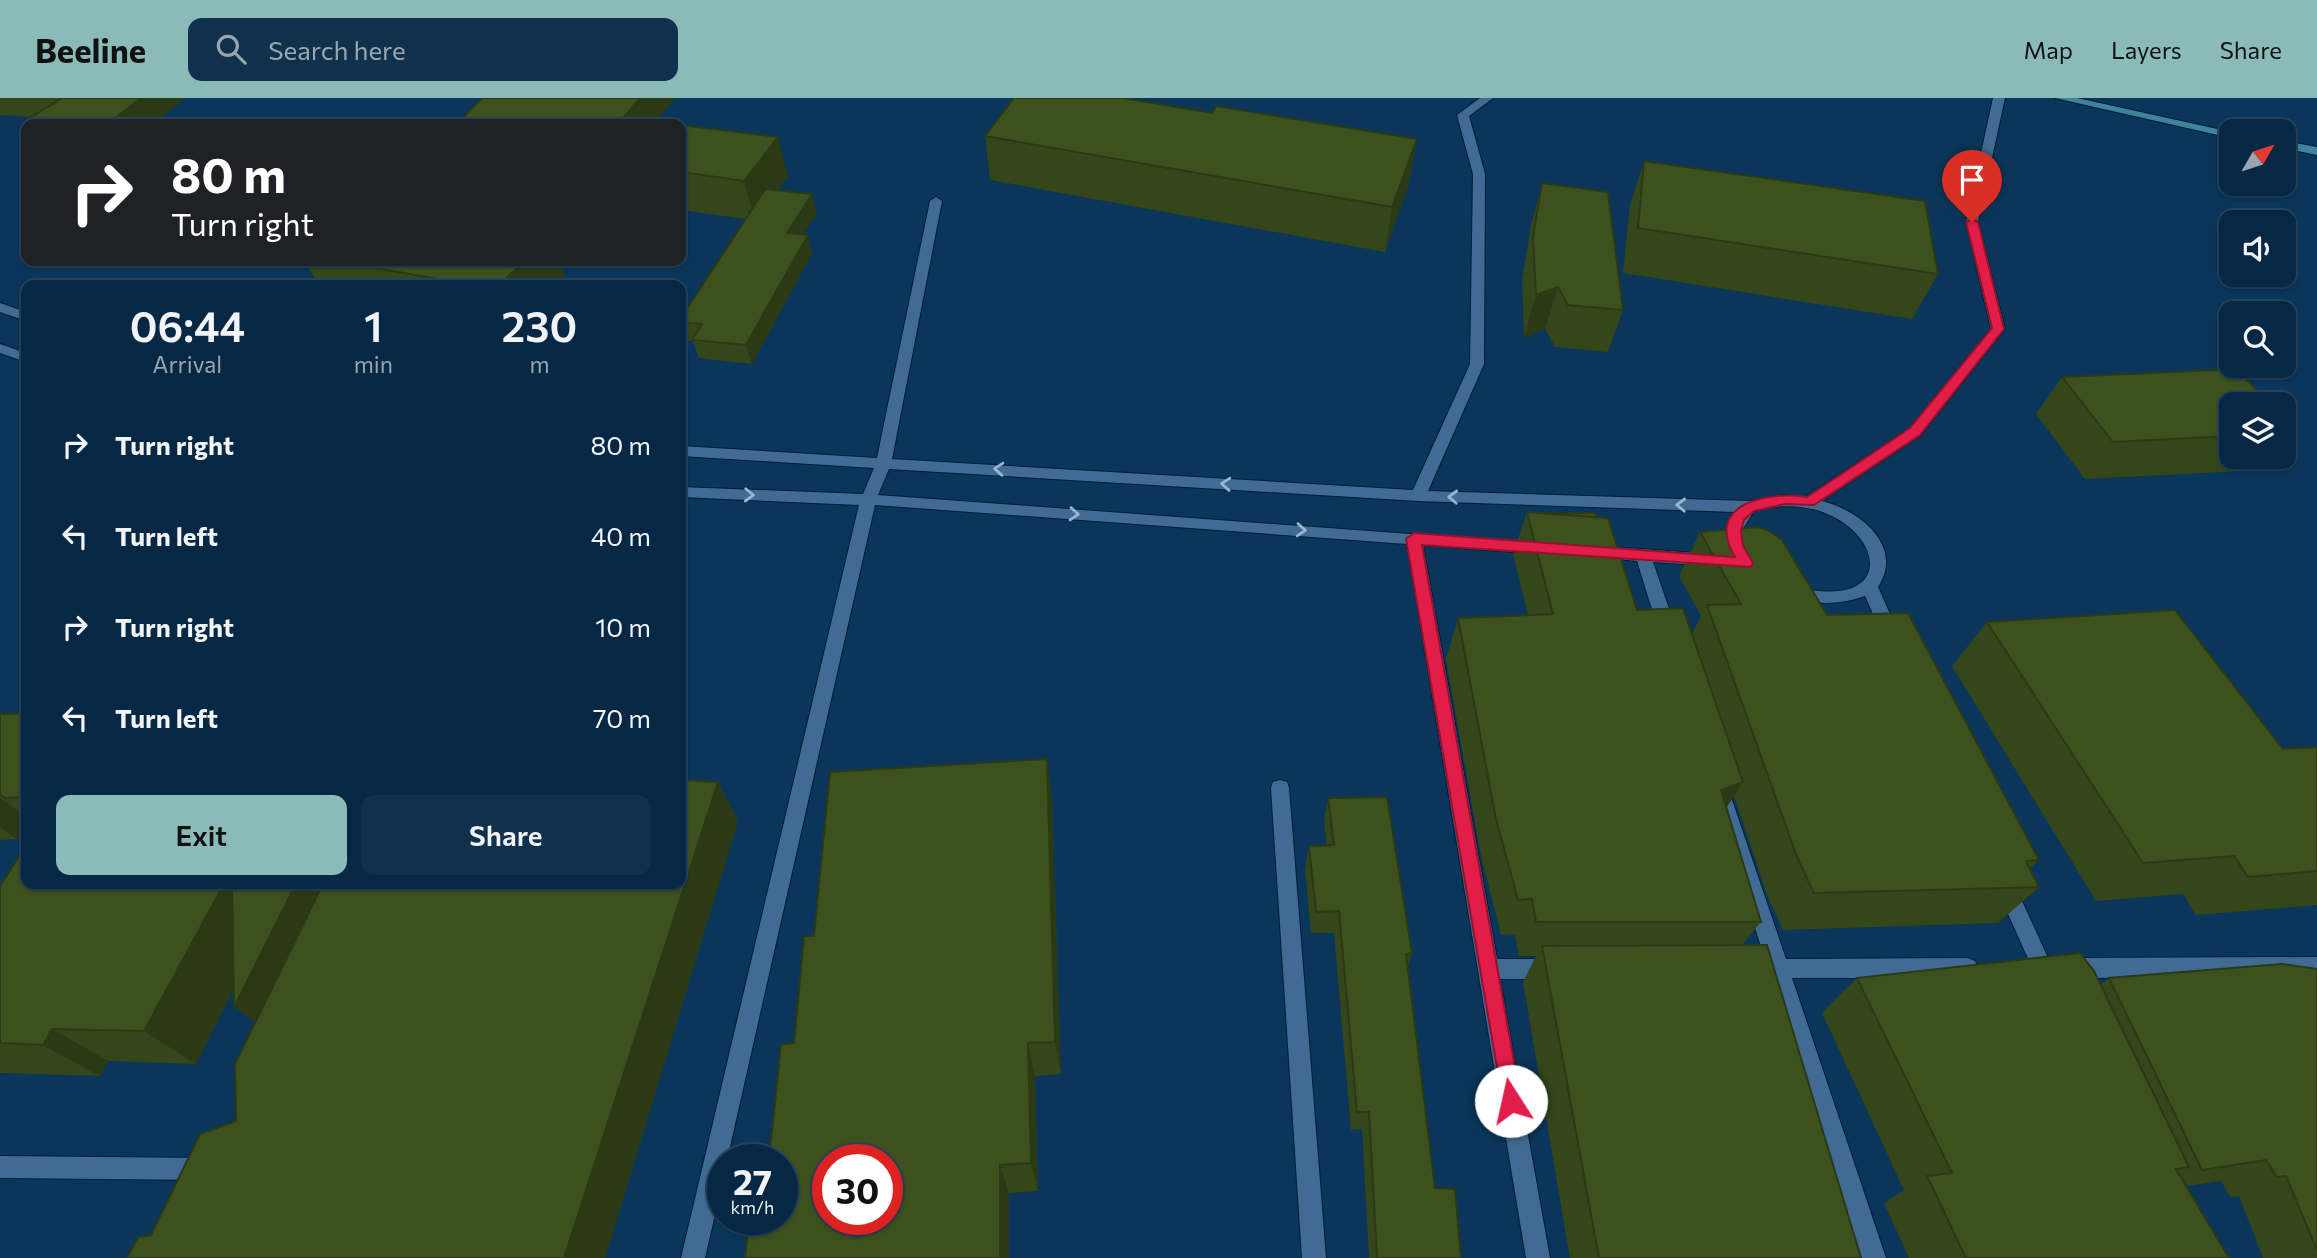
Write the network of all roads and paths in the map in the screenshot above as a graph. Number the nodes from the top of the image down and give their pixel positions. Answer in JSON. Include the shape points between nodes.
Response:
{"nodes":[{"id":1,"x":1487,"y":98,"type":"edge"},
{"id":2,"x":1999,"y":98,"type":"edge"},
{"id":3,"x":2061,"y":98,"type":"edge"},
{"id":4,"x":2219,"y":132,"type":"edge"},
{"id":5,"x":2296,"y":147,"type":"edge"},
{"id":6,"x":2317,"y":151,"type":"edge"},
{"id":7,"x":936,"y":201,"type":"dead end"},
{"id":8,"x":0,"y":307,"type":"edge"},
{"id":9,"x":21,"y":315,"type":"edge"},
{"id":10,"x":0,"y":348,"type":"edge"},
{"id":11,"x":21,"y":356,"type":"edge"},
{"id":12,"x":686,"y":452,"type":"edge"},
{"id":13,"x":884,"y":462,"type":"junction"},
{"id":14,"x":686,"y":492,"type":"edge"},
{"id":15,"x":1418,"y":496,"type":"junction"},
{"id":16,"x":868,"y":500,"type":"junction"},
{"id":17,"x":1809,"y":502,"type":"junction"},
{"id":18,"x":1749,"y":507,"type":"junction"},
{"id":19,"x":1414,"y":539,"type":"junction"},
{"id":20,"x":1643,"y":555,"type":"junction"},
{"id":21,"x":1869,"y":586,"type":"junction"},
{"id":22,"x":1783,"y":589,"type":"edge"},
{"id":23,"x":1673,"y":646,"type":"edge"},
{"id":24,"x":1898,"y":650,"type":"edge"},
{"id":25,"x":1715,"y":775,"type":"edge"},
{"id":26,"x":1280,"y":788,"type":"dead end"},
{"id":27,"x":1996,"y":866,"type":"edge"},
{"id":28,"x":2317,"y":967,"type":"edge"},
{"id":29,"x":1987,"y":968,"type":"edge"},
{"id":30,"x":2015,"y":968,"type":"edge"},
{"id":31,"x":2042,"y":968,"type":"junction"},
{"id":32,"x":1572,"y":969,"type":"edge"},
{"id":33,"x":1723,"y":969,"type":"edge"},
{"id":34,"x":1779,"y":969,"type":"junction"},
{"id":35,"x":1489,"y":970,"type":"junction"},
{"id":36,"x":2054,"y":993,"type":"edge"},
{"id":37,"x":0,"y":1167,"type":"edge"},
{"id":38,"x":234,"y":1169,"type":"edge"},
{"id":39,"x":693,"y":1258,"type":"edge"},
{"id":40,"x":1314,"y":1258,"type":"edge"},
{"id":41,"x":1538,"y":1258,"type":"edge"},
{"id":42,"x":1874,"y":1258,"type":"edge"}],
"edges":[{"from":1,"to":15,"type":"street","via":[[1464,115],[1479,174],[1477,364]]},
{"from":2,"to":17,"type":"street","via":[[1972,222],[1998,329],[1915,432]]},
{"from":3,"to":4,"type":"main road"},
{"from":5,"to":6,"type":"main road"},
{"from":7,"to":13,"type":"street"},
{"from":8,"to":9,"type":"street"},
{"from":10,"to":11,"type":"street"},
{"from":12,"to":13,"type":"street"},
{"from":15,"to":13,"type":"street","one_way":true},
{"from":13,"to":16,"type":"street"},
{"from":14,"to":16,"type":"street","one_way":true},
{"from":18,"to":15,"type":"street","one_way":true},
{"from":16,"to":19,"type":"street","one_way":true},
{"from":16,"to":39,"type":"street"},
{"from":17,"to":18,"type":"street","via":[[1785,499]]},
{"from":17,"to":21,"type":"street","via":[[1854,523],[1869,539],[1878,556],[1877,573]]},
{"from":18,"to":20,"type":"street","via":[[1734,531],[1736,547],[1746,563]]},
{"from":19,"to":20,"type":"street"},
{"from":19,"to":35,"type":"street"},
{"from":20,"to":23,"type":"street"},
{"from":21,"to":22,"type":"street","via":[[1852,596],[1829,599]]},
{"from":21,"to":24,"type":"street"},
{"from":25,"to":34,"type":"street"},
{"from":26,"to":40,"type":"street"},
{"from":27,"to":31,"type":"street"},
{"from":28,"to":31,"type":"street"},
{"from":29,"to":34,"type":"street"},
{"from":30,"to":31,"type":"street"},
{"from":31,"to":36,"type":"street"},
{"from":32,"to":35,"type":"street"},
{"from":33,"to":34,"type":"street"},
{"from":34,"to":42,"type":"street"},
{"from":35,"to":41,"type":"street"},
{"from":37,"to":38,"type":"street"}]}
